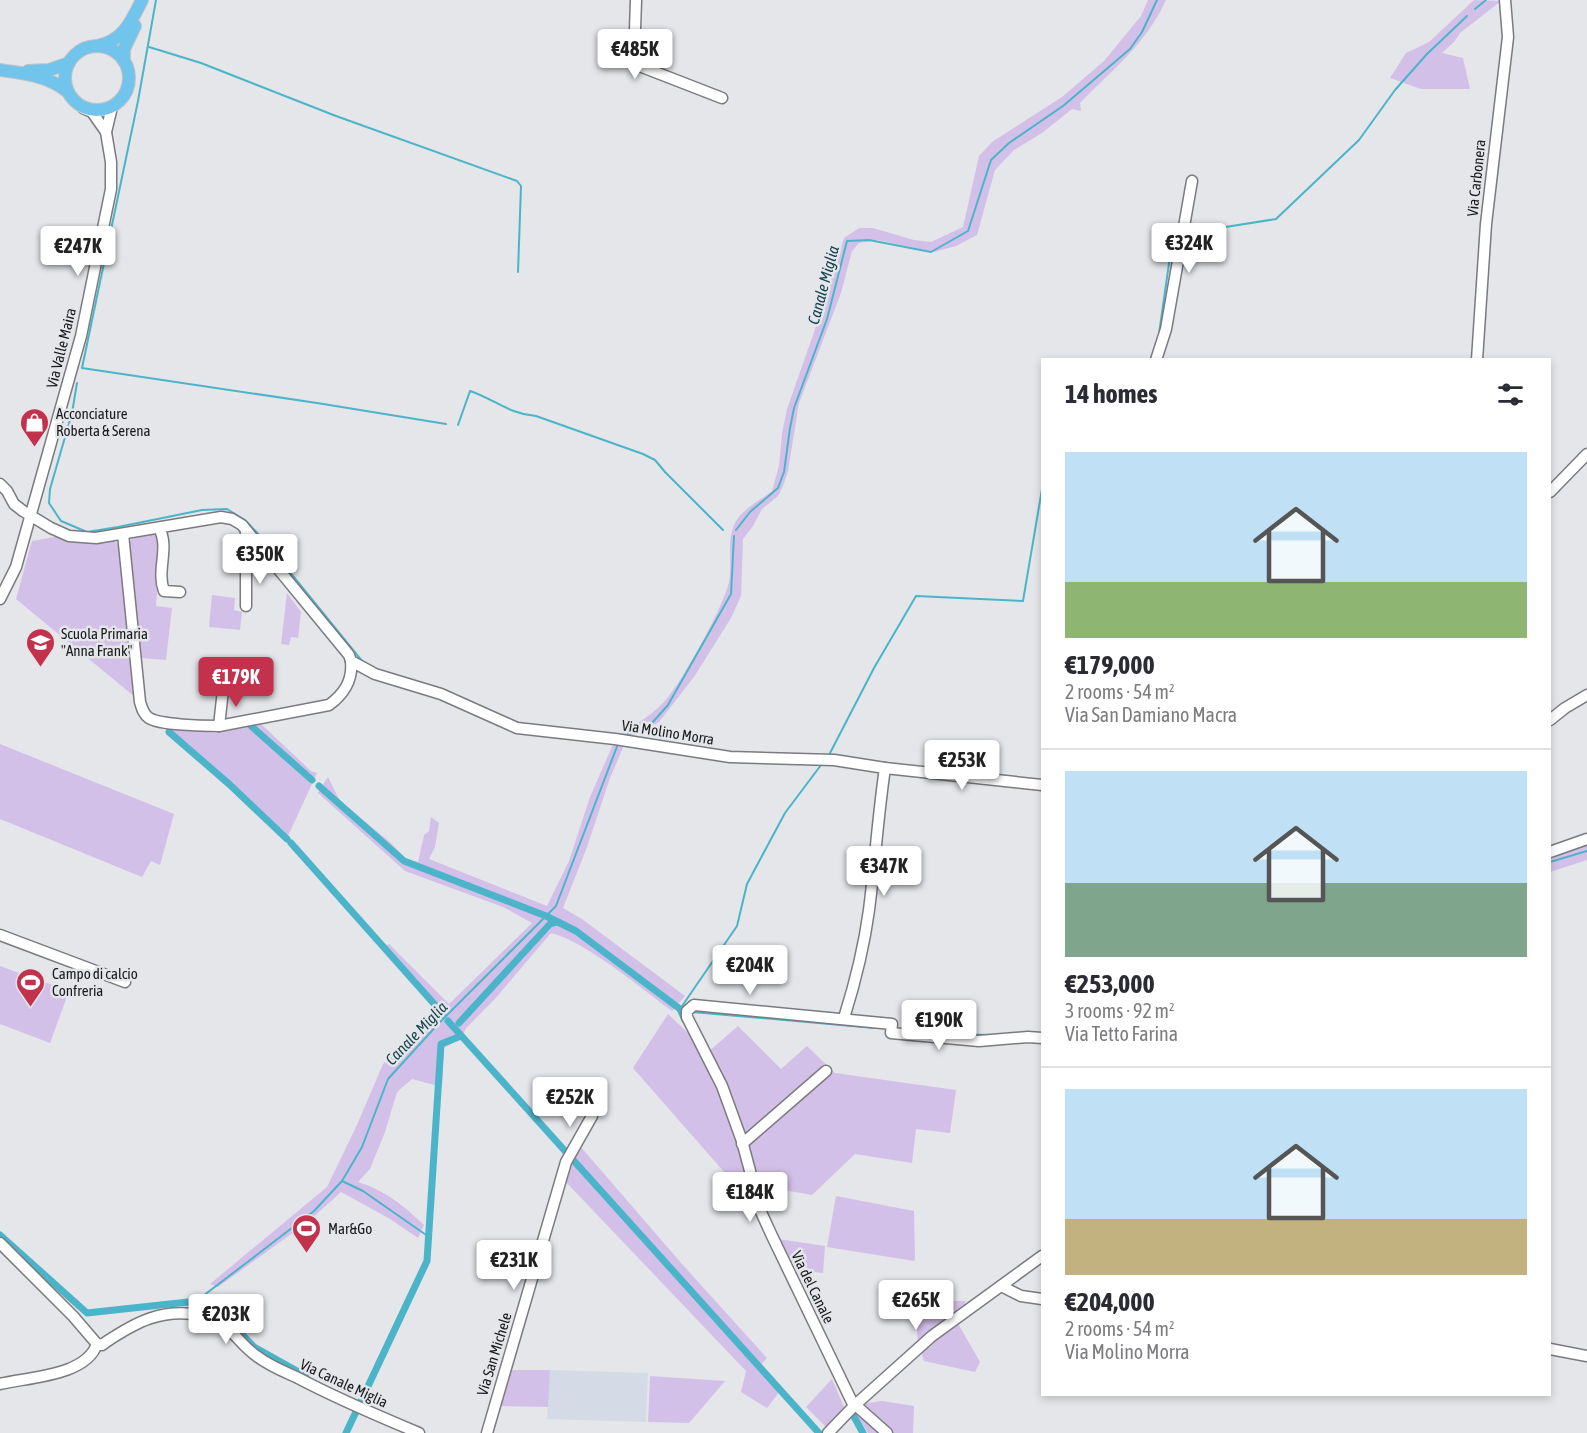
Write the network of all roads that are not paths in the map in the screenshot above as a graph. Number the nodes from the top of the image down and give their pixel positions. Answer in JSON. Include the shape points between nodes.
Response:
{"nodes":[{"id":1,"x":143,"y":0,"type":"edge"},
{"id":2,"x":636,"y":0,"type":"edge"},
{"id":3,"x":1505,"y":0,"type":"edge"},
{"id":4,"x":89,"y":47,"type":"junction"},
{"id":5,"x":124,"y":61,"type":"junction"},
{"id":6,"x":69,"y":63,"type":"junction"},
{"id":7,"x":2,"y":71,"type":"edge"},
{"id":8,"x":68,"y":92,"type":"junction"},
{"id":9,"x":722,"y":98,"type":"dead end"},
{"id":10,"x":112,"y":107,"type":"junction"},
{"id":11,"x":84,"y":108,"type":"junction"},
{"id":12,"x":106,"y":132,"type":"junction"},
{"id":13,"x":1192,"y":181,"type":"dead end"},
{"id":14,"x":1157,"y":358,"type":"edge"},
{"id":15,"x":1477,"y":358,"type":"edge"},
{"id":16,"x":1587,"y":454,"type":"edge"},
{"id":17,"x":0,"y":484,"type":"edge"},
{"id":18,"x":1551,"y":491,"type":"edge"},
{"id":19,"x":30,"y":520,"type":"junction"},
{"id":20,"x":159,"y":528,"type":"junction"},
{"id":21,"x":246,"y":531,"type":"junction"},
{"id":22,"x":123,"y":534,"type":"junction"},
{"id":23,"x":261,"y":548,"type":"junction"},
{"id":24,"x":247,"y":562,"type":"junction"},
{"id":25,"x":180,"y":592,"type":"dead end"},
{"id":26,"x":0,"y":600,"type":"edge"},
{"id":27,"x":246,"y":606,"type":"dead end"},
{"id":28,"x":351,"y":662,"type":"junction"},
{"id":29,"x":245,"y":678,"type":"dead end"},
{"id":30,"x":1587,"y":695,"type":"edge"},
{"id":31,"x":1551,"y":719,"type":"edge"},
{"id":32,"x":219,"y":726,"type":"junction"},
{"id":33,"x":885,"y":768,"type":"junction"},
{"id":34,"x":1041,"y":785,"type":"edge"},
{"id":35,"x":1587,"y":839,"type":"edge"},
{"id":36,"x":1551,"y":852,"type":"edge"},
{"id":37,"x":0,"y":935,"type":"edge"},
{"id":38,"x":125,"y":982,"type":"dead end"},
{"id":39,"x":844,"y":1018,"type":"junction"},
{"id":40,"x":1041,"y":1038,"type":"edge"},
{"id":41,"x":826,"y":1071,"type":"dead end"},
{"id":42,"x":592,"y":1116,"type":"dead end"},
{"id":43,"x":742,"y":1144,"type":"junction"},
{"id":44,"x":0,"y":1243,"type":"edge"},
{"id":45,"x":1041,"y":1257,"type":"edge"},
{"id":46,"x":1015,"y":1276,"type":"junction"},
{"id":47,"x":1001,"y":1286,"type":"junction"},
{"id":48,"x":1029,"y":1297,"type":"junction"},
{"id":49,"x":1041,"y":1299,"type":"edge"},
{"id":50,"x":97,"y":1344,"type":"junction"},
{"id":51,"x":1551,"y":1349,"type":"edge"},
{"id":52,"x":1587,"y":1356,"type":"edge"},
{"id":53,"x":0,"y":1384,"type":"edge"},
{"id":54,"x":855,"y":1405,"type":"junction"},
{"id":55,"x":419,"y":1433,"type":"edge"},
{"id":56,"x":486,"y":1433,"type":"edge"},
{"id":57,"x":828,"y":1433,"type":"edge"},
{"id":58,"x":887,"y":1433,"type":"edge"}],
"edges":[{"from":1,"to":4,"type":"main road","via":[[117,38]]},
{"from":1,"to":5,"type":"main road","via":[[141,17],[124,49]]},
{"from":2,"to":9,"type":"street","via":[[637,65]]},
{"from":3,"to":15,"type":"street","name":"Via Carbonera","via":[[1508,37],[1486,224]]},
{"from":4,"to":5,"type":"main road","via":[[109,48]]},
{"from":4,"to":6,"type":"main road"},
{"from":5,"to":10,"type":"main road","via":[[129,81]]},
{"from":6,"to":7,"type":"main road","via":[[49,70]]},
{"from":6,"to":8,"type":"main road","via":[[65,82]]},
{"from":7,"to":8,"type":"main road","via":[[37,76]]},
{"from":8,"to":11,"type":"main road"},
{"from":10,"to":11,"type":"main road"},
{"from":10,"to":12,"type":"street","name":"Via Valle Maira"},
{"from":11,"to":12,"type":"street","via":[[92,112]]},
{"from":12,"to":19,"type":"street","name":"Via Valle Maira","via":[[111,189],[76,356]]},
{"from":13,"to":14,"type":"street","via":[[1166,329]]},
{"from":16,"to":18,"type":"street"},
{"from":17,"to":19,"type":"street"},
{"from":19,"to":22,"type":"street","via":[[79,538]]},
{"from":19,"to":26,"type":"street","name":"Via Valle Maira","via":[[16,567]]},
{"from":20,"to":21,"type":"street","via":[[221,517],[232,519]]},
{"from":20,"to":22,"type":"street"},
{"from":20,"to":25,"type":"street","via":[[164,544],[161,582],[164,591]]},
{"from":21,"to":23,"type":"street"},
{"from":21,"to":24,"type":"street"},
{"from":22,"to":32,"type":"street","via":[[142,711],[156,721]]},
{"from":23,"to":24,"type":"street"},
{"from":23,"to":28,"type":"street"},
{"from":24,"to":27,"type":"street"},
{"from":28,"to":32,"type":"street","via":[[347,686],[329,705]]},
{"from":28,"to":33,"type":"street","name":"Via Molino Morra","via":[[375,674],[441,694],[517,728],[730,757],[834,760]]},
{"from":29,"to":32,"type":"street","via":[[234,672],[224,681]]},
{"from":30,"to":31,"type":"street"},
{"from":33,"to":34,"type":"street","name":"Via Molino Morra"},
{"from":33,"to":39,"type":"street","via":[[864,941]]},
{"from":35,"to":36,"type":"street"},
{"from":37,"to":38,"type":"street"},
{"from":39,"to":40,"type":"street","via":[[892,1024],[891,1033],[979,1041]]},
{"from":39,"to":43,"type":"street","name":"Via del Canale","via":[[694,1005],[689,1008],[687,1017],[722,1086]]},
{"from":41,"to":43,"type":"street"},
{"from":42,"to":56,"type":"street","name":"Via San Michele","via":[[570,1156]]},
{"from":43,"to":54,"type":"street","name":"Via del Canale","via":[[761,1212]]},
{"from":44,"to":50,"type":"street"},
{"from":45,"to":46,"type":"street"},
{"from":46,"to":47,"type":"street"},
{"from":46,"to":48,"type":"street"},
{"from":47,"to":48,"type":"street"},
{"from":47,"to":54,"type":"street","via":[[932,1336]]},
{"from":48,"to":49,"type":"street"},
{"from":50,"to":53,"type":"street","via":[[75,1368]]},
{"from":50,"to":55,"type":"street","name":"Via Canale Miglia","via":[[148,1318],[199,1315],[222,1322],[257,1357],[358,1408]]},
{"from":51,"to":52,"type":"street"},
{"from":54,"to":57,"type":"street"},
{"from":54,"to":58,"type":"street"}]}
